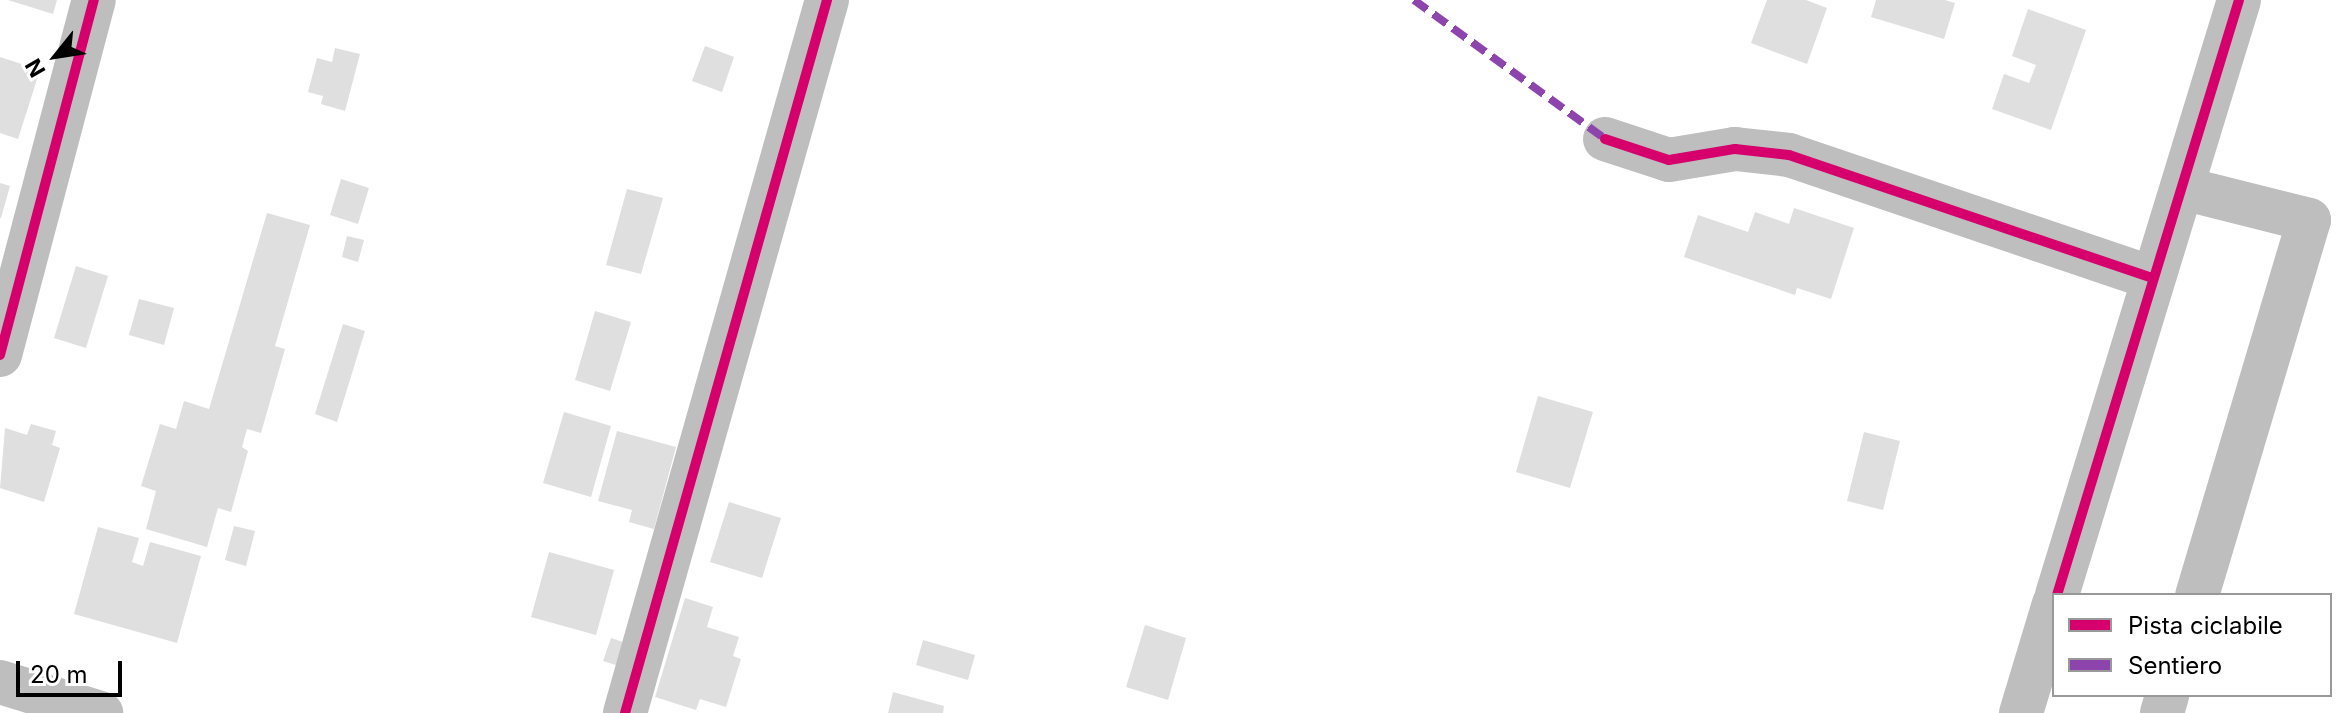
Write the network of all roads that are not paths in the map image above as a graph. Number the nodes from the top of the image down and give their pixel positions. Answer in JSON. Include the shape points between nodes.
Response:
{"nodes":[{"id":1,"x":94,"y":0,"type":"edge"},
{"id":2,"x":827,"y":0,"type":"edge"},
{"id":3,"x":2239,"y":0,"type":"edge"},
{"id":4,"x":1605,"y":139,"type":"dead end"},
{"id":5,"x":2182,"y":188,"type":"junction"},
{"id":6,"x":2153,"y":278,"type":"junction"},
{"id":7,"x":0,"y":355,"type":"edge"},
{"id":8,"x":2058,"y":593,"type":"edge"},
{"id":9,"x":2198,"y":593,"type":"edge"},
{"id":10,"x":2052,"y":611,"type":"edge"},
{"id":11,"x":0,"y":682,"type":"edge"},
{"id":12,"x":50,"y":706,"type":"edge"},
{"id":13,"x":101,"y":713,"type":"edge"},
{"id":14,"x":625,"y":713,"type":"edge"},
{"id":15,"x":2021,"y":713,"type":"edge"}],
"edges":[{"from":1,"to":7,"type":"street"},
{"from":2,"to":14,"type":"street"},
{"from":3,"to":5,"type":"street"},
{"from":4,"to":6,"type":"street","via":[[1669,160],[1735,149],[1789,155]]},
{"from":5,"to":6,"type":"street"},
{"from":5,"to":9,"type":"street","via":[[2309,220]]},
{"from":6,"to":8,"type":"street"},
{"from":10,"to":15,"type":"street"},
{"from":11,"to":12,"type":"street"},
{"from":12,"to":13,"type":"street"}]}
